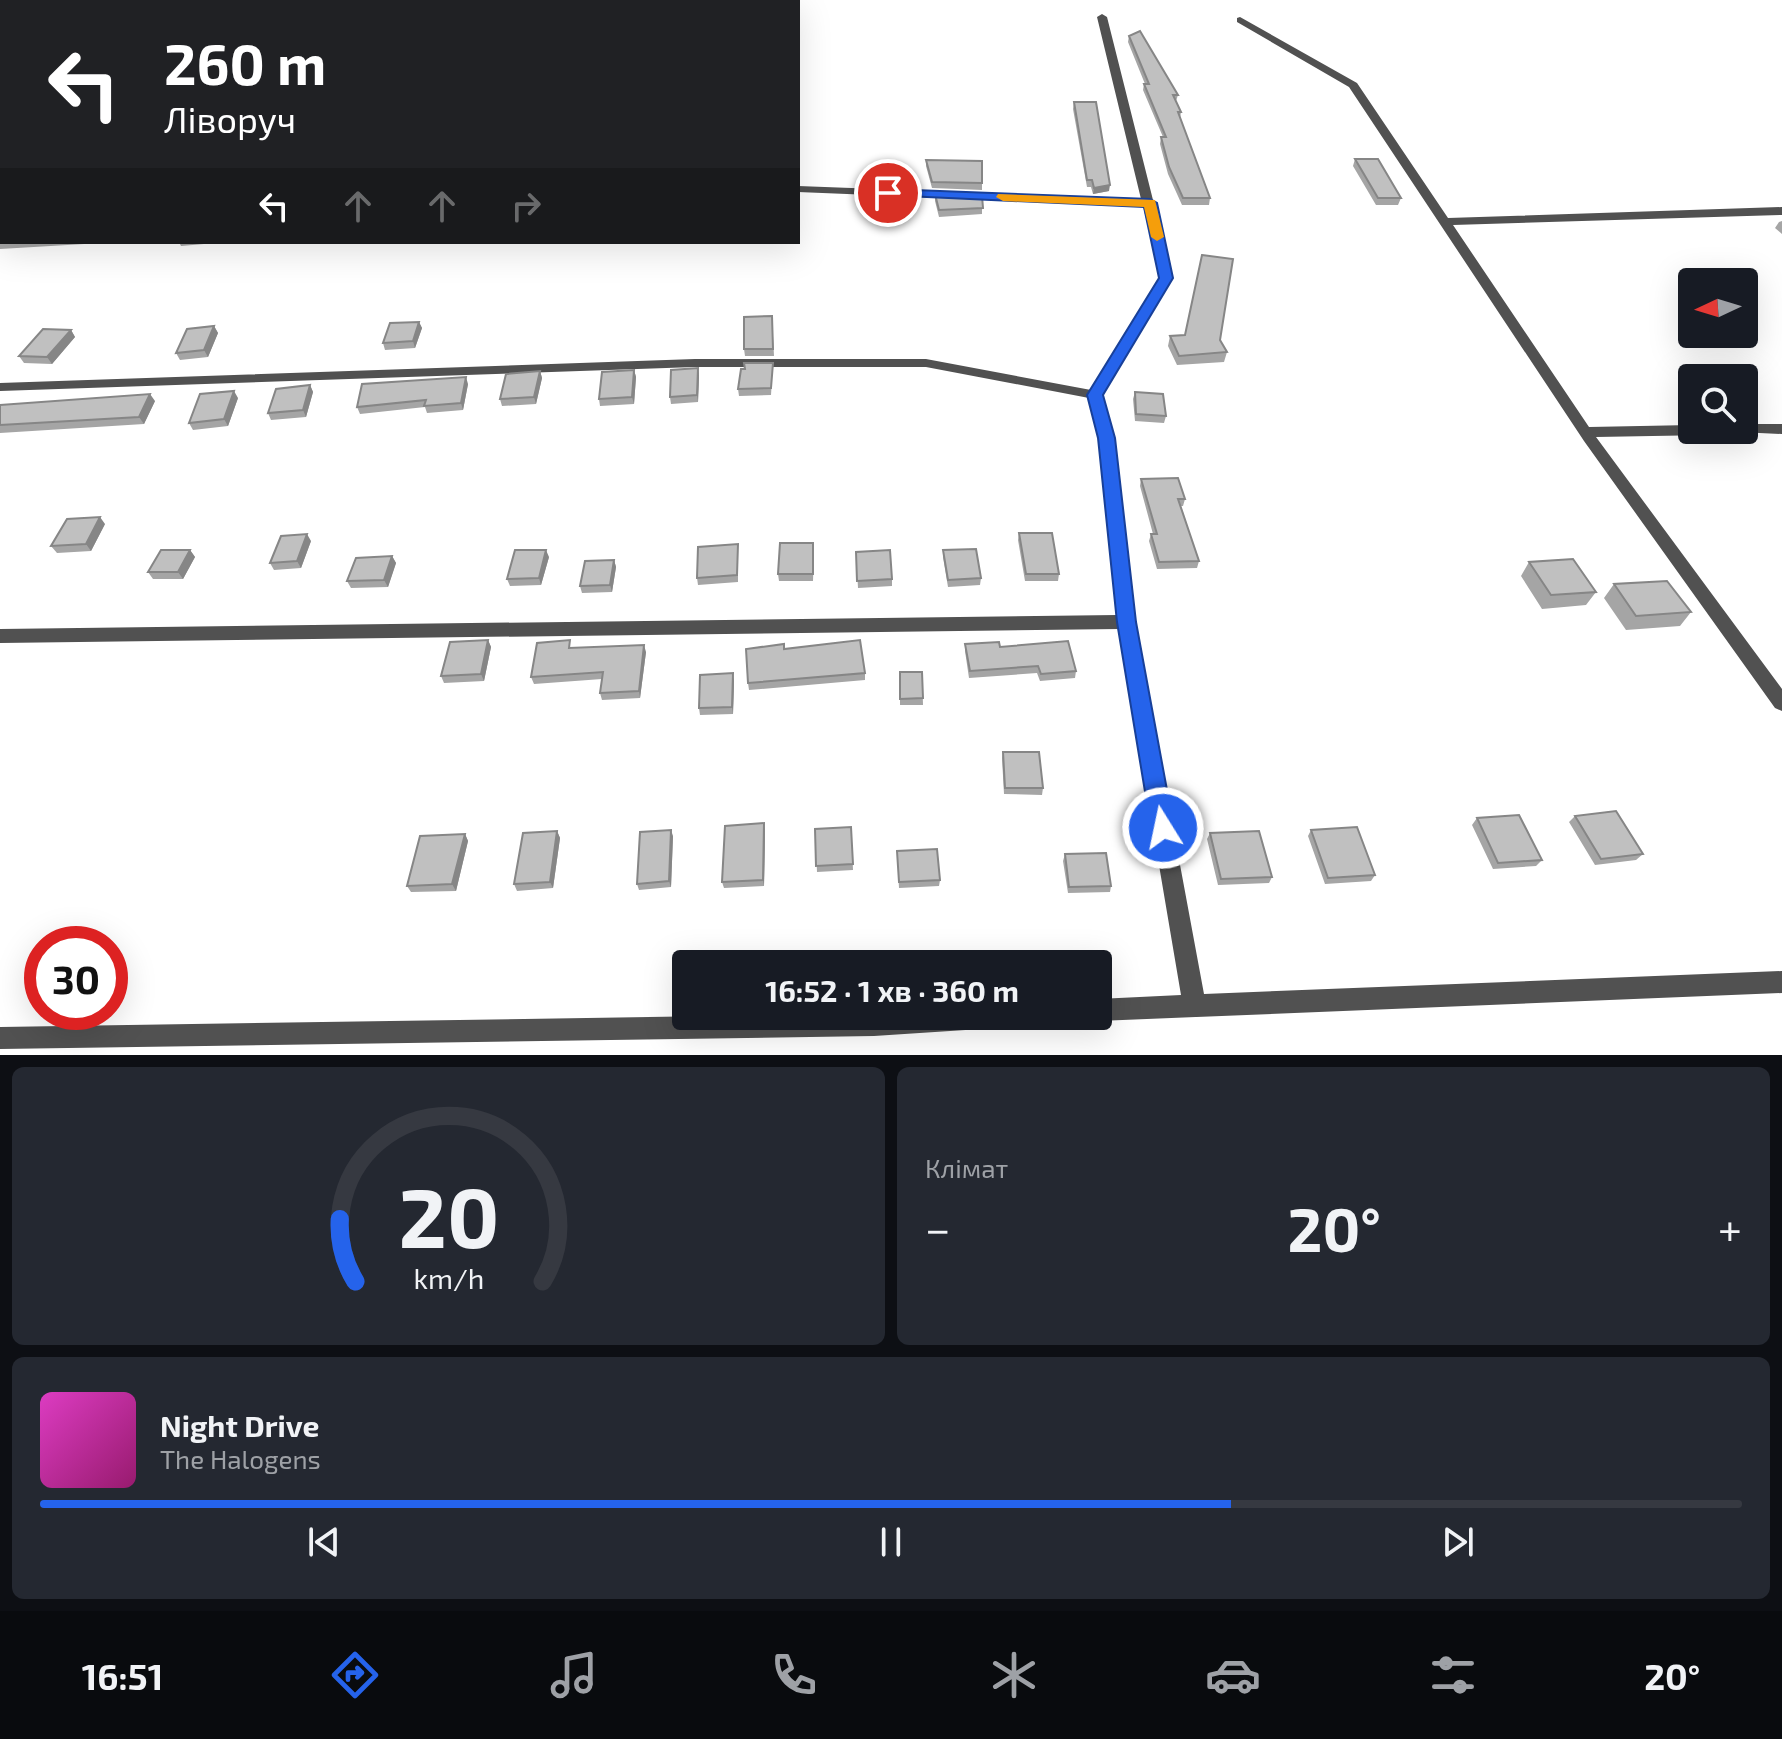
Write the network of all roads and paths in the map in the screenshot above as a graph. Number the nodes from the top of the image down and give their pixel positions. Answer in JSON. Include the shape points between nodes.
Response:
{"nodes":[{"id":1,"x":1102,"y":17,"type":"dead end"},
{"id":2,"x":1240,"y":20,"type":"dead end"},
{"id":3,"x":800,"y":189,"type":"edge"},
{"id":4,"x":1150,"y":203,"type":"junction"},
{"id":5,"x":1782,"y":211,"type":"edge"},
{"id":6,"x":1443,"y":222,"type":"junction"},
{"id":7,"x":0,"y":387,"type":"edge"},
{"id":8,"x":1095,"y":395,"type":"junction"},
{"id":9,"x":1758,"y":429,"type":"edge"},
{"id":10,"x":1782,"y":429,"type":"edge"},
{"id":11,"x":1678,"y":430,"type":"edge"},
{"id":12,"x":1585,"y":432,"type":"junction"},
{"id":13,"x":1126,"y":622,"type":"junction"},
{"id":14,"x":0,"y":636,"type":"edge"},
{"id":15,"x":1782,"y":703,"type":"edge"},
{"id":16,"x":1782,"y":982,"type":"edge"},
{"id":17,"x":1194,"y":1003,"type":"junction"},
{"id":18,"x":1112,"y":1009,"type":"edge"},
{"id":19,"x":672,"y":1028,"type":"edge"},
{"id":20,"x":0,"y":1038,"type":"edge"}],
"edges":[{"from":1,"to":4,"type":"street"},
{"from":2,"to":6,"type":"street","via":[[1353,85]]},
{"from":3,"to":4,"type":"street"},
{"from":4,"to":8,"type":"street","via":[[1166,278]]},
{"from":5,"to":6,"type":"street"},
{"from":6,"to":12,"type":"street"},
{"from":7,"to":8,"type":"street","via":[[680,364],[926,363]]},
{"from":8,"to":13,"type":"street","via":[[1107,438]]},
{"from":9,"to":10,"type":"street"},
{"from":11,"to":12,"type":"street"},
{"from":12,"to":15,"type":"street"},
{"from":13,"to":14,"type":"street"},
{"from":13,"to":17,"type":"street"},
{"from":16,"to":17,"type":"street"},
{"from":17,"to":18,"type":"street"},
{"from":19,"to":20,"type":"street"}]}
